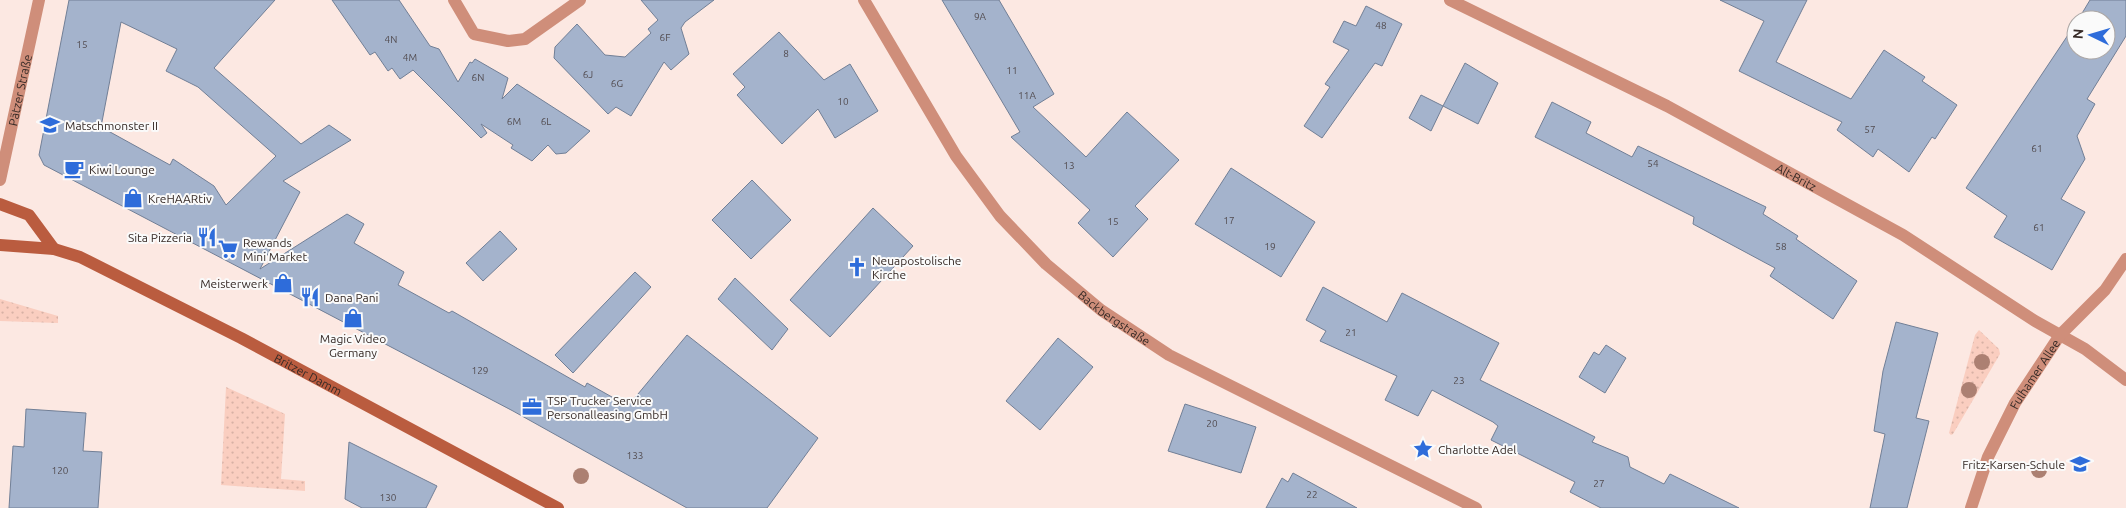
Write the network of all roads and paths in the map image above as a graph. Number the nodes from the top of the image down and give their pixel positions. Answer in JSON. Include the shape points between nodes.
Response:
{"nodes":[{"id":1,"x":39,"y":0,"type":"edge"},
{"id":2,"x":454,"y":0,"type":"edge"},
{"id":3,"x":580,"y":0,"type":"edge"},
{"id":4,"x":864,"y":0,"type":"edge"},
{"id":5,"x":1450,"y":0,"type":"edge"},
{"id":6,"x":0,"y":180,"type":"edge"},
{"id":7,"x":0,"y":204,"type":"edge"},
{"id":8,"x":0,"y":245,"type":"edge"},
{"id":9,"x":54,"y":249,"type":"junction"},
{"id":10,"x":2126,"y":259,"type":"edge"},
{"id":11,"x":2060,"y":335,"type":"junction"},
{"id":12,"x":2126,"y":380,"type":"edge"},
{"id":13,"x":558,"y":508,"type":"edge"},
{"id":14,"x":1476,"y":508,"type":"edge"},
{"id":15,"x":1971,"y":508,"type":"edge"}],
"edges":[{"from":1,"to":6,"type":"street","name":"Pätzer Straße"},
{"from":2,"to":3,"type":"street","via":[[474,34],[508,41],[525,39]]},
{"from":4,"to":14,"type":"street","name":"Backbergstraße","via":[[956,156],[1000,216],[1046,264],[1101,310],[1169,355]]},
{"from":5,"to":11,"type":"street","name":"Alt-Britz","via":[[1667,106],[1886,226]]},
{"from":7,"to":9,"type":"main road","via":[[29,215]]},
{"from":8,"to":9,"type":"main road","name":"Britzer Damm"},
{"from":9,"to":13,"type":"main road","name":"Britzer Damm","via":[[80,257],[233,334]]},
{"from":10,"to":11,"type":"street","name":"Fulhamer Allee","via":[[2105,290]]},
{"from":11,"to":12,"type":"street","name":"Alt-Britz","via":[[2085,349]]},
{"from":11,"to":15,"type":"street","name":"Fulhamer Allee","via":[[2015,403],[1988,457]]}]}
